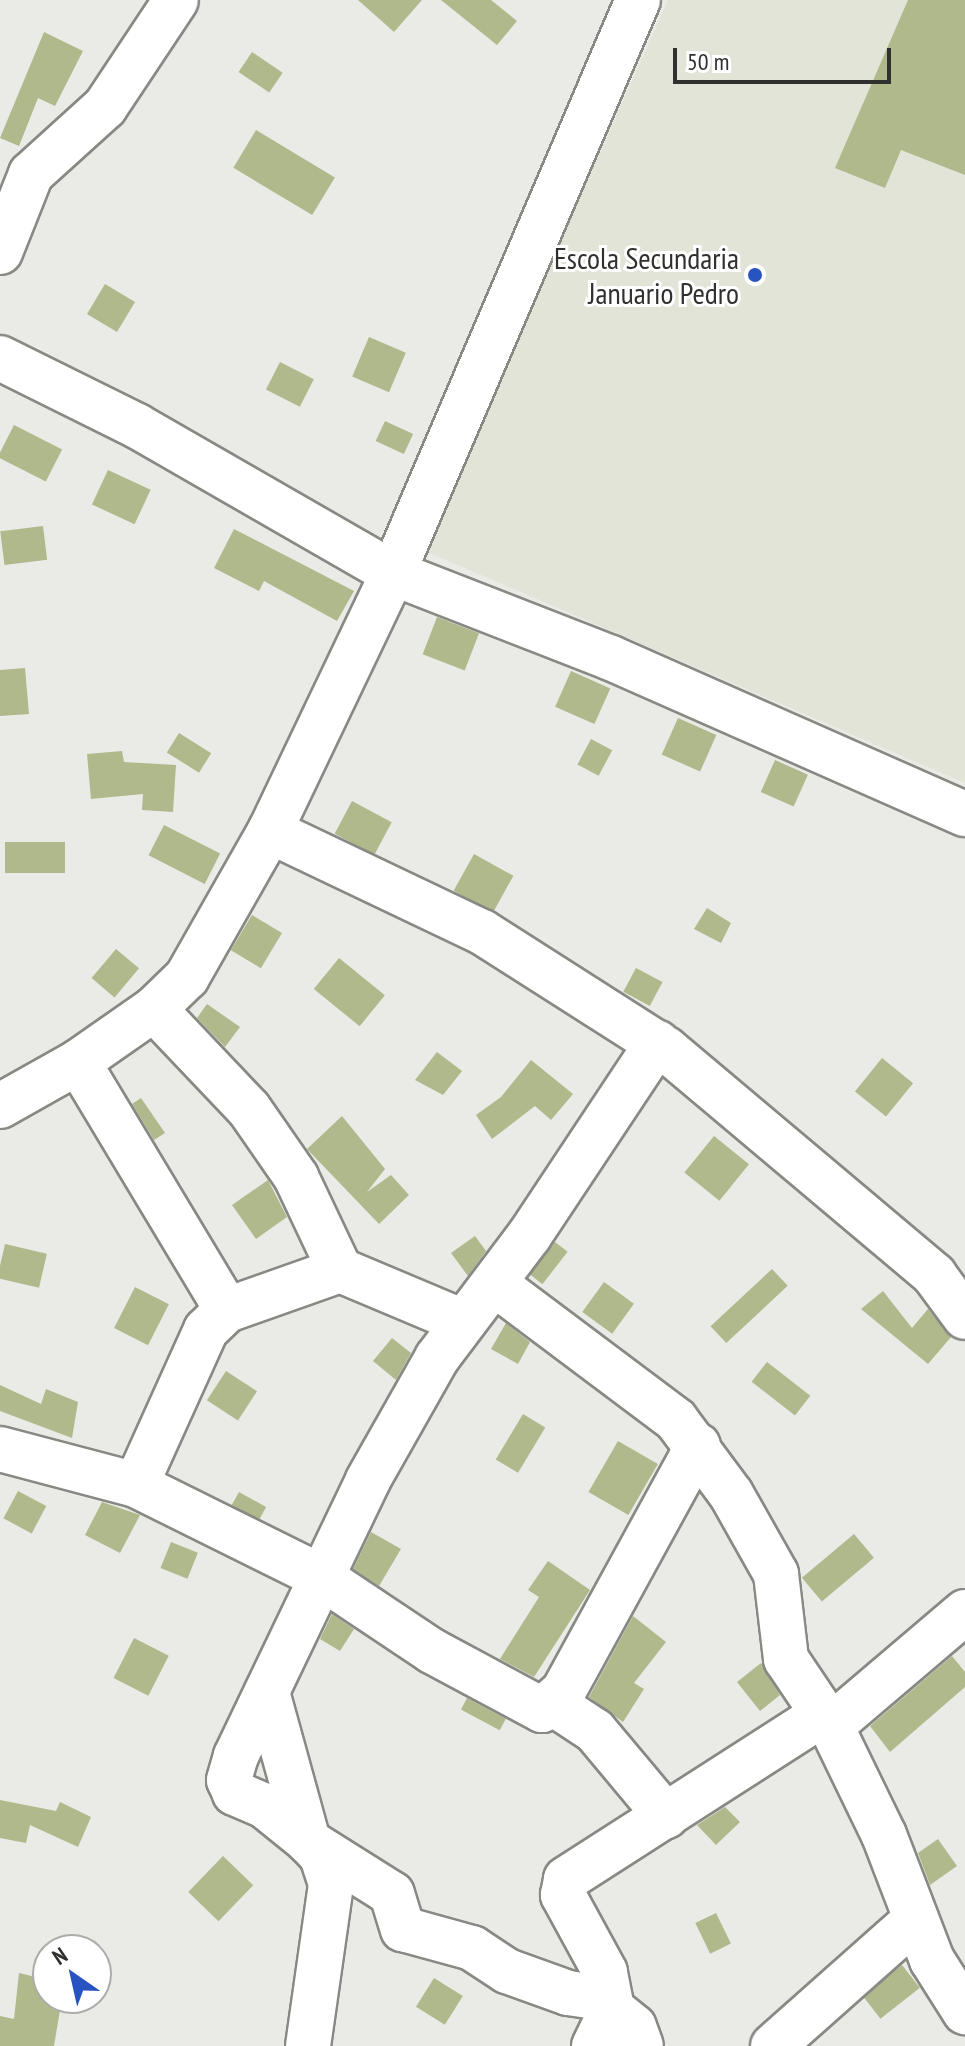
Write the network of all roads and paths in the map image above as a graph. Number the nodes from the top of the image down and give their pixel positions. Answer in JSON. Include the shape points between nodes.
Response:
{"nodes":[{"id":1,"x":176,"y":0,"type":"edge"},
{"id":2,"x":638,"y":0,"type":"edge"},
{"id":3,"x":0,"y":252,"type":"edge"},
{"id":4,"x":0,"y":358,"type":"edge"},
{"id":5,"x":393,"y":573,"type":"junction"},
{"id":6,"x":965,"y":814,"type":"edge"},
{"id":7,"x":270,"y":831,"type":"junction"},
{"id":8,"x":154,"y":1009,"type":"junction"},
{"id":9,"x":657,"y":1043,"type":"junction"},
{"id":10,"x":78,"y":1062,"type":"junction"},
{"id":11,"x":0,"y":1106,"type":"edge"},
{"id":12,"x":340,"y":1270,"type":"junction"},
{"id":13,"x":495,"y":1284,"type":"junction"},
{"id":14,"x":227,"y":1310,"type":"junction"},
{"id":15,"x":965,"y":1317,"type":"edge"},
{"id":16,"x":464,"y":1322,"type":"junction"},
{"id":17,"x":698,"y":1445,"type":"junction"},
{"id":18,"x":0,"y":1449,"type":"edge"},
{"id":19,"x":136,"y":1485,"type":"junction"},
{"id":20,"x":321,"y":1577,"type":"junction"},
{"id":21,"x":965,"y":1612,"type":"edge"},
{"id":22,"x":267,"y":1692,"type":"junction"},
{"id":23,"x":554,"y":1704,"type":"junction"},
{"id":24,"x":827,"y":1720,"type":"junction"},
{"id":25,"x":666,"y":1816,"type":"junction"},
{"id":26,"x":308,"y":1841,"type":"junction"},
{"id":27,"x":916,"y":1919,"type":"junction"},
{"id":28,"x":965,"y":2012,"type":"edge"},
{"id":29,"x":606,"y":2018,"type":"edge"},
{"id":30,"x":308,"y":2046,"type":"edge"},
{"id":31,"x":641,"y":2046,"type":"edge"},
{"id":32,"x":773,"y":2046,"type":"edge"}],
"edges":[{"from":1,"to":3,"type":"street","via":[[105,107],[31,174]]},
{"from":2,"to":5,"type":"street"},
{"from":4,"to":5,"type":"street","via":[[137,426]]},
{"from":5,"to":6,"type":"street","via":[[611,658]]},
{"from":5,"to":7,"type":"street"},
{"from":7,"to":8,"type":"street","via":[[187,977]]},
{"from":7,"to":9,"type":"street","via":[[482,932]]},
{"from":8,"to":10,"type":"street"},
{"from":8,"to":12,"type":"street","via":[[249,1109],[296,1177]]},
{"from":9,"to":13,"type":"street"},
{"from":9,"to":15,"type":"street","via":[[923,1265]]},
{"from":10,"to":11,"type":"street"},
{"from":10,"to":14,"type":"street"},
{"from":12,"to":14,"type":"street","via":[[289,1283]]},
{"from":12,"to":16,"type":"street"},
{"from":13,"to":16,"type":"street"},
{"from":13,"to":17,"type":"street","via":[[676,1420]]},
{"from":14,"to":19,"type":"street","via":[[206,1330]]},
{"from":16,"to":20,"type":"street","via":[[368,1480]]},
{"from":17,"to":23,"type":"street"},
{"from":17,"to":24,"type":"street","via":[[776,1574],[786,1659]]},
{"from":18,"to":19,"type":"street"},
{"from":19,"to":20,"type":"street"},
{"from":20,"to":22,"type":"street"},
{"from":20,"to":23,"type":"street","via":[[523,1704],[542,1710]]},
{"from":21,"to":24,"type":"street"},
{"from":22,"to":26,"type":"street"},
{"from":22,"to":26,"type":"street","via":[[229,1780],[235,1793],[265,1806]]},
{"from":23,"to":25,"type":"street","via":[[595,1731]]},
{"from":24,"to":25,"type":"street"},
{"from":24,"to":27,"type":"street"},
{"from":25,"to":29,"type":"street","via":[[566,1879],[563,1895],[583,1924]]},
{"from":26,"to":29,"type":"street","via":[[392,1894],[403,1929],[472,1948],[507,1971],[568,1993]]},
{"from":26,"to":30,"type":"street","via":[[322,1856],[331,1884]]},
{"from":27,"to":28,"type":"street","via":[[932,1960]]},
{"from":27,"to":32,"type":"street"},
{"from":29,"to":31,"type":"street","via":[[634,2027]]}]}
